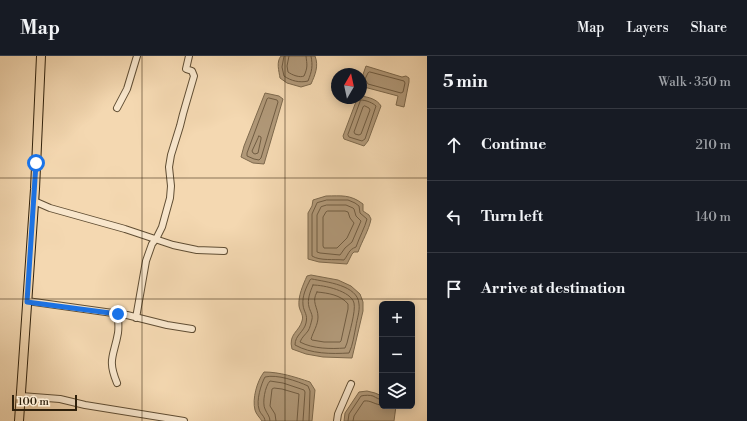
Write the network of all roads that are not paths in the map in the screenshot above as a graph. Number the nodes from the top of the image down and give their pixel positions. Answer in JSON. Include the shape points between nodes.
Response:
{"nodes":[{"id":1,"x":41,"y":56,"type":"edge"},
{"id":2,"x":137,"y":56,"type":"edge"},
{"id":3,"x":189,"y":56,"type":"edge"},
{"id":4,"x":117,"y":108,"type":"dead end"},
{"id":5,"x":34,"y":202,"type":"junction"},
{"id":6,"x":156,"y":239,"type":"junction"},
{"id":7,"x":224,"y":251,"type":"dead end"},
{"id":8,"x":27,"y":302,"type":"junction"},
{"id":9,"x":118,"y":314,"type":"junction"},
{"id":10,"x":136,"y":318,"type":"junction"},
{"id":11,"x":192,"y":329,"type":"dead end"},
{"id":12,"x":117,"y":383,"type":"dead end"},
{"id":13,"x":351,"y":384,"type":"dead end"},
{"id":14,"x":21,"y":396,"type":"junction"},
{"id":15,"x":19,"y":421,"type":"edge"},
{"id":16,"x":184,"y":421,"type":"edge"},
{"id":17,"x":337,"y":421,"type":"edge"}],
"edges":[{"from":1,"to":5,"type":"main road"},
{"from":2,"to":4,"type":"street","via":[[127,89]]},
{"from":3,"to":6,"type":"street","via":[[186,69],[192,71],[194,76],[171,156],[170,198]]},
{"from":5,"to":6,"type":"street"},
{"from":5,"to":8,"type":"main road"},
{"from":6,"to":7,"type":"street","via":[[184,248]]},
{"from":6,"to":10,"type":"street","via":[[146,260]]},
{"from":8,"to":9,"type":"street"},
{"from":8,"to":14,"type":"main road"},
{"from":9,"to":10,"type":"street"},
{"from":9,"to":12,"type":"street","via":[[118,335],[111,359]]},
{"from":10,"to":11,"type":"street"},
{"from":13,"to":17,"type":"street"},
{"from":14,"to":15,"type":"main road"},
{"from":14,"to":16,"type":"street","via":[[60,399]]}]}
